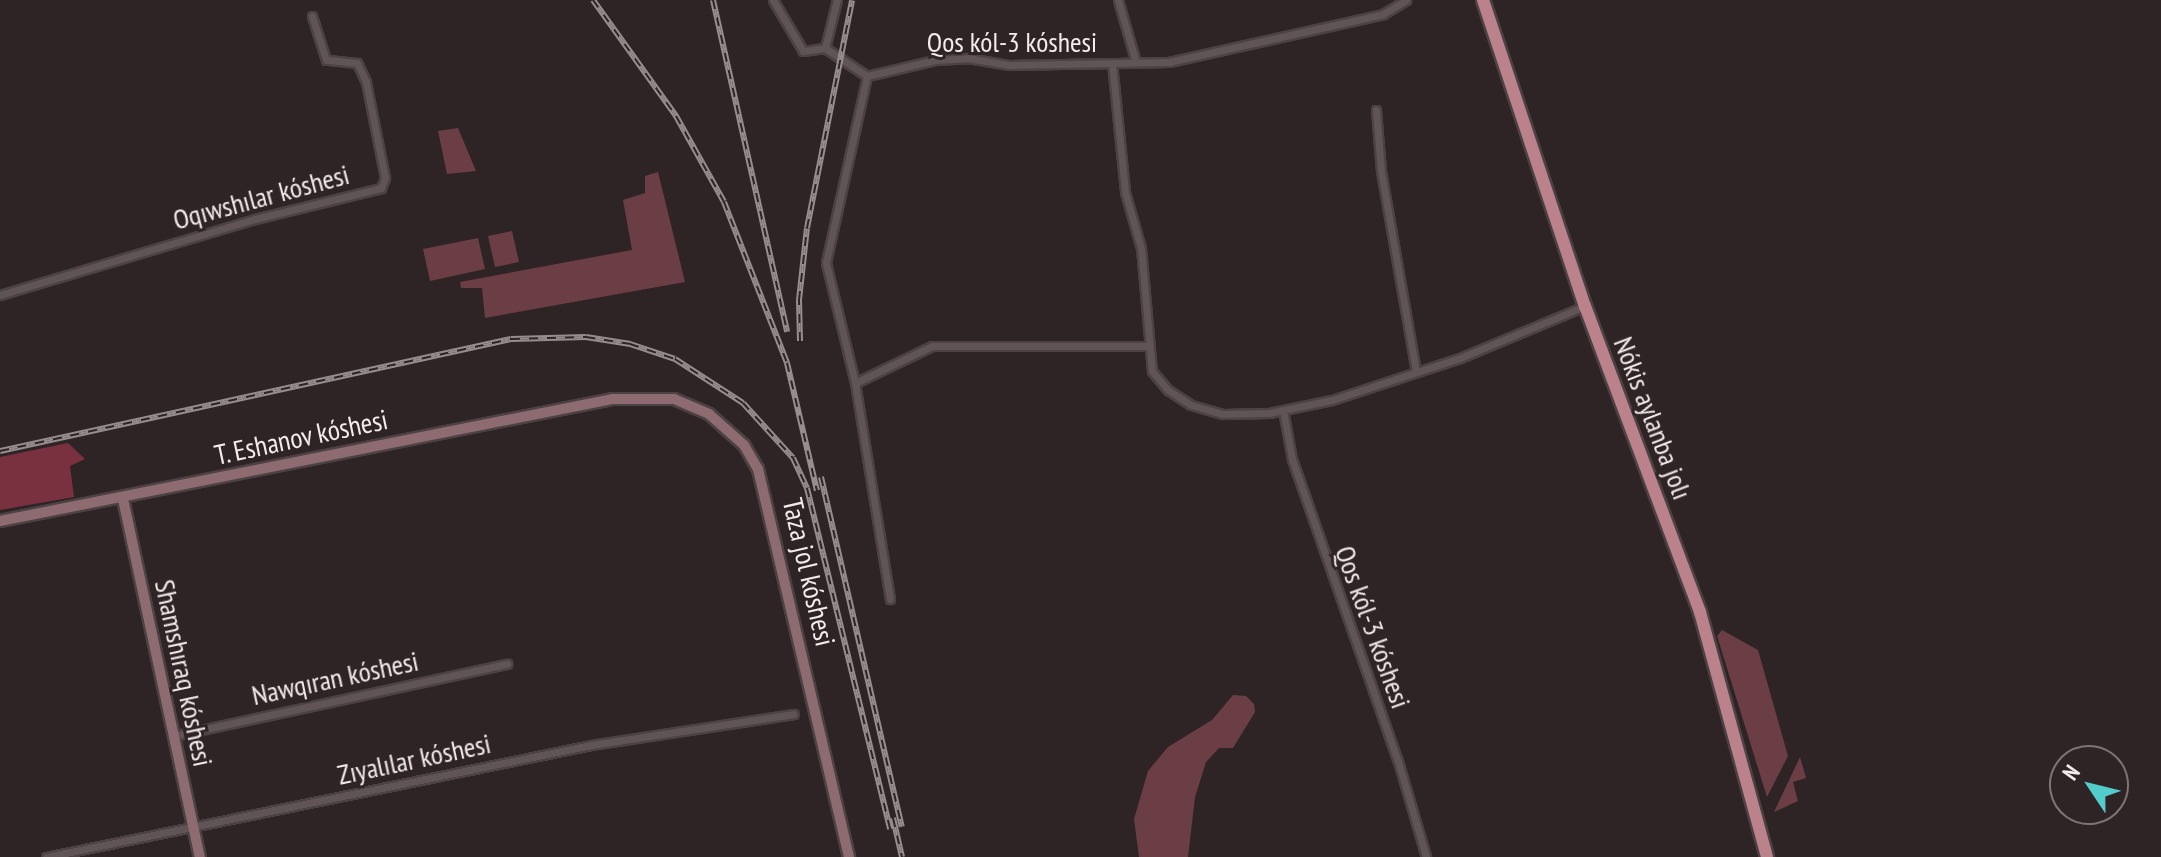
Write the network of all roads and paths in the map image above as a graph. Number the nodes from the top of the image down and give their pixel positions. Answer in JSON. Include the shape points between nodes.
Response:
{"nodes":[{"id":1,"x":773,"y":0,"type":"edge"},
{"id":2,"x":837,"y":0,"type":"edge"},
{"id":3,"x":1118,"y":0,"type":"edge"},
{"id":4,"x":1406,"y":0,"type":"edge"},
{"id":5,"x":1483,"y":0,"type":"edge"},
{"id":6,"x":312,"y":16,"type":"dead end"},
{"id":7,"x":825,"y":48,"type":"junction"},
{"id":8,"x":1135,"y":59,"type":"junction"},
{"id":9,"x":1112,"y":63,"type":"junction"},
{"id":10,"x":867,"y":76,"type":"junction"},
{"id":11,"x":1376,"y":110,"type":"dead end"},
{"id":12,"x":0,"y":295,"type":"edge"},
{"id":13,"x":1585,"y":306,"type":"junction"},
{"id":14,"x":1147,"y":346,"type":"junction"},
{"id":15,"x":1416,"y":372,"type":"junction"},
{"id":16,"x":855,"y":383,"type":"junction"},
{"id":17,"x":612,"y":399,"type":"joint"},
{"id":18,"x":1283,"y":410,"type":"junction"},
{"id":19,"x":123,"y":499,"type":"junction"},
{"id":20,"x":0,"y":521,"type":"edge"},
{"id":21,"x":890,"y":599,"type":"dead end"},
{"id":22,"x":507,"y":664,"type":"dead end"},
{"id":23,"x":794,"y":714,"type":"dead end"},
{"id":24,"x":173,"y":736,"type":"junction"},
{"id":25,"x":194,"y":828,"type":"junction"},
{"id":26,"x":46,"y":857,"type":"edge"},
{"id":27,"x":200,"y":857,"type":"edge"},
{"id":28,"x":849,"y":857,"type":"edge"},
{"id":29,"x":1426,"y":857,"type":"edge"},
{"id":30,"x":1767,"y":857,"type":"edge"}],
"edges":[{"from":1,"to":7,"type":"street","via":[[803,51]]},
{"from":2,"to":7,"type":"street"},
{"from":3,"to":8,"type":"street","name":"Qos kól-3 kóshesi"},
{"from":4,"to":8,"type":"street","name":"Qos kól-3 kóshesi","via":[[1383,14],[1234,52],[1169,62]]},
{"from":5,"to":13,"type":"main road","name":"Nókis aylanba jolı"},
{"from":6,"to":12,"type":"street","name":"Oqıwshılar kóshesi","via":[[326,60],[357,63],[366,82],[385,178],[381,188],[255,219]]},
{"from":7,"to":10,"type":"street"},
{"from":8,"to":9,"type":"street","name":"Qos kól-3 kóshesi"},
{"from":9,"to":10,"type":"street","name":"Qos kól-3 kóshesi","via":[[1009,65],[946,59]]},
{"from":9,"to":14,"type":"street","name":"Qos kól-3 kóshesi","via":[[1125,192],[1141,248]]},
{"from":10,"to":16,"type":"street","via":[[826,263]]},
{"from":11,"to":15,"type":"street","via":[[1381,171]]},
{"from":13,"to":15,"type":"street","name":"Qos kól-3 kóshesi"},
{"from":13,"to":30,"type":"main road","name":"Nókis aylanba jolı","via":[[1700,612]]},
{"from":14,"to":16,"type":"street","via":[[932,346]]},
{"from":14,"to":18,"type":"street","name":"Qos kól-3 kóshesi","via":[[1152,371],[1191,405],[1223,414]]},
{"from":15,"to":18,"type":"street","name":"Qos kól-3 kóshesi"},
{"from":16,"to":21,"type":"street"},
{"from":17,"to":19,"type":"main road","name":"T. Eshanov kóshesi"},
{"from":17,"to":28,"type":"main road","name":"Taza jol kóshesi","via":[[674,399],[709,414],[744,445],[758,469]]},
{"from":18,"to":29,"type":"street","name":"Qos kól-3 kóshesi","via":[[1292,459],[1398,761]]},
{"from":19,"to":20,"type":"main road","name":"T. Eshanov kóshesi"},
{"from":19,"to":24,"type":"main road","name":"Shamshıraq kóshesi"},
{"from":22,"to":24,"type":"street","name":"Nawqıran kóshesi"},
{"from":23,"to":25,"type":"street","name":"Zıyalılar kóshesi","via":[[591,745]]},
{"from":24,"to":25,"type":"main road","name":"Shamshıraq kóshesi"},
{"from":25,"to":26,"type":"street","name":"Zıyalılar kóshesi"},
{"from":25,"to":27,"type":"main road","name":"Shamshıraq kóshesi"}]}
